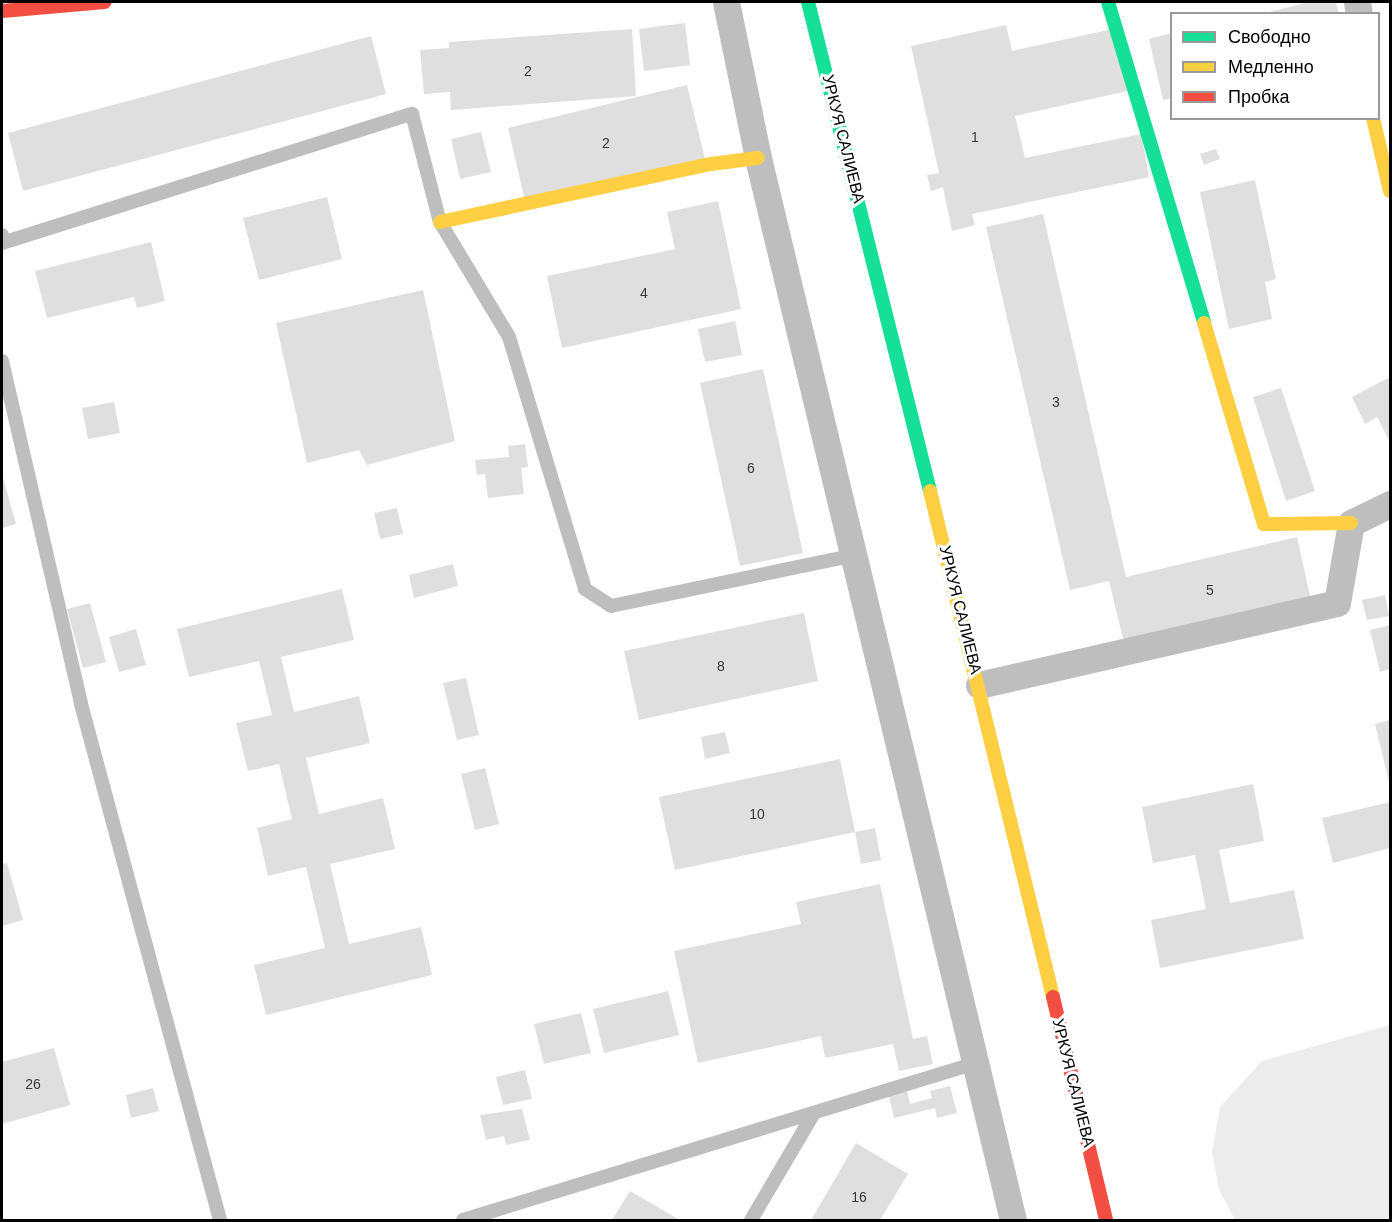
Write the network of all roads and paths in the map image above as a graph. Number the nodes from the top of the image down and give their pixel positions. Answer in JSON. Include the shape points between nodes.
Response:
{"nodes":[{"id":1,"x":105,"y":2,"type":"edge"},
{"id":2,"x":726,"y":2,"type":"edge"},
{"id":3,"x":808,"y":2,"type":"edge"},
{"id":4,"x":1108,"y":2,"type":"edge"},
{"id":5,"x":2,"y":11,"type":"edge"},
{"id":6,"x":1373,"y":120,"type":"edge"},
{"id":7,"x":759,"y":158,"type":"junction"},
{"id":8,"x":1390,"y":191,"type":"edge"},
{"id":9,"x":440,"y":222,"type":"junction"},
{"id":10,"x":2,"y":235,"type":"edge"},
{"id":11,"x":2,"y":243,"type":"edge"},
{"id":12,"x":2,"y":249,"type":"edge"},
{"id":13,"x":2,"y":362,"type":"edge"},
{"id":14,"x":1390,"y":504,"type":"edge"},
{"id":15,"x":1351,"y":523,"type":"junction"},
{"id":16,"x":855,"y":555,"type":"junction"},
{"id":17,"x":979,"y":685,"type":"junction"},
{"id":18,"x":976,"y":1063,"type":"junction"},
{"id":19,"x":814,"y":1113,"type":"junction"},
{"id":20,"x":220,"y":1221,"type":"edge"},
{"id":21,"x":463,"y":1221,"type":"edge"},
{"id":22,"x":751,"y":1221,"type":"edge"},
{"id":23,"x":1013,"y":1221,"type":"edge"},
{"id":24,"x":1106,"y":1221,"type":"edge"}],
"edges":[{"from":1,"to":5,"type":"main road"},
{"from":2,"to":7,"type":"street"},
{"from":3,"to":17,"type":"main road","name":"УРКУЯ САЛИЕВА"},
{"from":4,"to":15,"type":"main road","via":[[1264,524]]},
{"from":6,"to":8,"type":"main road"},
{"from":7,"to":9,"type":"main road","via":[[711,164]]},
{"from":7,"to":16,"type":"street"},
{"from":9,"to":11,"type":"lane","via":[[412,114]]},
{"from":9,"to":16,"type":"lane","via":[[509,337],[585,589],[611,606]]},
{"from":10,"to":11,"type":"lane"},
{"from":11,"to":12,"type":"lane"},
{"from":13,"to":20,"type":"lane","via":[[81,704]]},
{"from":14,"to":15,"type":"street"},
{"from":15,"to":17,"type":"street","via":[[1337,603]]},
{"from":16,"to":18,"type":"street"},
{"from":17,"to":24,"type":"main road","name":"УРКУЯ САЛИЕВА"},
{"from":18,"to":19,"type":"lane"},
{"from":18,"to":23,"type":"street"},
{"from":19,"to":21,"type":"lane"},
{"from":19,"to":22,"type":"lane"}]}
